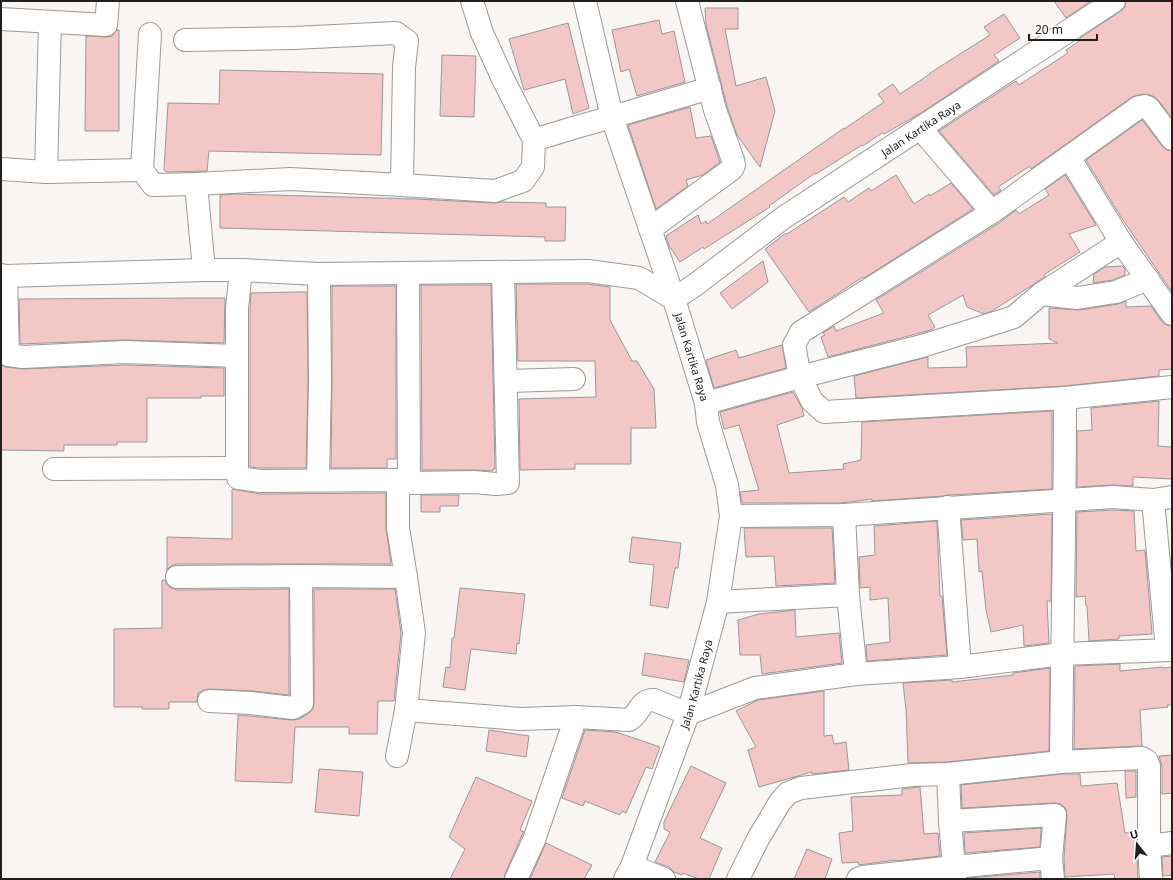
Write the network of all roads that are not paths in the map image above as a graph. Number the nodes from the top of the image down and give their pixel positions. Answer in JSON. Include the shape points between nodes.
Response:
{"nodes":[{"id":1,"x":108,"y":1,"type":"edge"},
{"id":2,"x":472,"y":1,"type":"edge"},
{"id":3,"x":585,"y":1,"type":"edge"},
{"id":4,"x":687,"y":1,"type":"edge"},
{"id":5,"x":1114,"y":1,"type":"edge"},
{"id":6,"x":1,"y":19,"type":"edge"},
{"id":7,"x":50,"y":22,"type":"junction"},
{"id":8,"x":150,"y":34,"type":"dead end"},
{"id":9,"x":185,"y":40,"type":"dead end"},
{"id":10,"x":710,"y":88,"type":"junction"},
{"id":11,"x":612,"y":117,"type":"junction"},
{"id":12,"x":920,"y":128,"type":"junction"},
{"id":13,"x":1172,"y":139,"type":"edge"},
{"id":14,"x":534,"y":140,"type":"junction"},
{"id":15,"x":1069,"y":157,"type":"junction"},
{"id":16,"x":1,"y":169,"type":"edge"},
{"id":17,"x":142,"y":170,"type":"junction"},
{"id":18,"x":46,"y":172,"type":"junction"},
{"id":19,"x":196,"y":184,"type":"junction"},
{"id":20,"x":402,"y":185,"type":"junction"},
{"id":21,"x":992,"y":212,"type":"junction"},
{"id":22,"x":650,"y":229,"type":"junction"},
{"id":23,"x":1121,"y":242,"type":"junction"},
{"id":24,"x":204,"y":270,"type":"junction"},
{"id":25,"x":241,"y":270,"type":"junction"},
{"id":26,"x":504,"y":272,"type":"junction"},
{"id":27,"x":408,"y":273,"type":"junction"},
{"id":28,"x":319,"y":274,"type":"junction"},
{"id":29,"x":4,"y":275,"type":"edge"},
{"id":30,"x":1148,"y":279,"type":"junction"},
{"id":31,"x":1041,"y":294,"type":"junction"},
{"id":32,"x":674,"y":299,"type":"junction"},
{"id":33,"x":1172,"y":314,"type":"edge"},
{"id":34,"x":237,"y":356,"type":"junction"},
{"id":35,"x":800,"y":377,"type":"junction"},
{"id":36,"x":574,"y":379,"type":"dead end"},
{"id":37,"x":506,"y":381,"type":"junction"},
{"id":38,"x":1172,"y":387,"type":"edge"},
{"id":39,"x":1065,"y":398,"type":"junction"},
{"id":40,"x":706,"y":403,"type":"junction"},
{"id":41,"x":237,"y":468,"type":"junction"},
{"id":42,"x":54,"y":469,"type":"dead end"},
{"id":43,"x":318,"y":480,"type":"junction"},
{"id":44,"x":1162,"y":498,"type":"edge"},
{"id":45,"x":1065,"y":501,"type":"junction"},
{"id":46,"x":948,"y":507,"type":"junction"},
{"id":47,"x":844,"y":515,"type":"junction"},
{"id":48,"x":731,"y":516,"type":"junction"},
{"id":49,"x":301,"y":576,"type":"junction"},
{"id":50,"x":177,"y":577,"type":"dead end"},
{"id":51,"x":406,"y":577,"type":"junction"},
{"id":52,"x":848,"y":595,"type":"junction"},
{"id":53,"x":718,"y":602,"type":"junction"},
{"id":54,"x":1170,"y":650,"type":"edge"},
{"id":55,"x":1062,"y":654,"type":"junction"},
{"id":56,"x":960,"y":668,"type":"junction"},
{"id":57,"x":856,"y":674,"type":"junction"},
{"id":58,"x":210,"y":701,"type":"dead end"},
{"id":59,"x":406,"y":710,"type":"junction"},
{"id":60,"x":688,"y":714,"type":"junction"},
{"id":61,"x":576,"y":717,"type":"junction"},
{"id":62,"x":397,"y":756,"type":"dead end"},
{"id":63,"x":1061,"y":762,"type":"junction"},
{"id":64,"x":948,"y":774,"type":"junction"},
{"id":65,"x":950,"y":821,"type":"junction"},
{"id":66,"x":1172,"y":843,"type":"edge"},
{"id":67,"x":1150,"y":846,"type":"junction"},
{"id":68,"x":1052,"y":869,"type":"edge"},
{"id":69,"x":628,"y":873,"type":"edge"},
{"id":70,"x":954,"y":873,"type":"edge"},
{"id":71,"x":516,"y":879,"type":"edge"},
{"id":72,"x":664,"y":879,"type":"edge"},
{"id":73,"x":738,"y":879,"type":"edge"},
{"id":74,"x":858,"y":879,"type":"edge"},
{"id":75,"x":1151,"y":879,"type":"edge"}],
"edges":[{"from":1,"to":7,"type":"street","via":[[106,25]]},
{"from":2,"to":14,"type":"street","via":[[482,33]]},
{"from":3,"to":11,"type":"street"},
{"from":4,"to":10,"type":"street"},
{"from":5,"to":12,"type":"street","name":"Jalan Kartika Raya"},
{"from":6,"to":7,"type":"street"},
{"from":7,"to":18,"type":"street"},
{"from":8,"to":17,"type":"street"},
{"from":9,"to":20,"type":"street","via":[[396,33],[407,41],[404,67]]},
{"from":10,"to":11,"type":"street"},
{"from":10,"to":22,"type":"street","via":[[714,110],[734,165]]},
{"from":11,"to":14,"type":"street"},
{"from":11,"to":22,"type":"street"},
{"from":12,"to":21,"type":"street"},
{"from":12,"to":32,"type":"street","name":"Jalan Kartika Raya","via":[[783,218]]},
{"from":13,"to":15,"type":"street","via":[[1149,108],[1140,106]]},
{"from":14,"to":20,"type":"street","via":[[533,167],[523,181],[495,191]]},
{"from":15,"to":21,"type":"street"},
{"from":15,"to":23,"type":"street"},
{"from":16,"to":18,"type":"street"},
{"from":17,"to":18,"type":"street"},
{"from":17,"to":19,"type":"street","via":[[153,185]]},
{"from":19,"to":20,"type":"street","via":[[290,179]]},
{"from":19,"to":24,"type":"street"},
{"from":21,"to":35,"type":"street","via":[[801,332],[794,345]]},
{"from":22,"to":32,"type":"street"},
{"from":23,"to":30,"type":"street"},
{"from":23,"to":31,"type":"street"},
{"from":24,"to":25,"type":"street"},
{"from":24,"to":29,"type":"street"},
{"from":25,"to":28,"type":"street"},
{"from":25,"to":34,"type":"street","via":[[237,308]]},
{"from":26,"to":27,"type":"street"},
{"from":26,"to":32,"type":"street","via":[[588,271],[639,278]]},
{"from":26,"to":37,"type":"street"},
{"from":27,"to":28,"type":"street"},
{"from":27,"to":37,"type":"street","via":[[410,483],[508,483]]},
{"from":28,"to":43,"type":"street"},
{"from":29,"to":34,"type":"street","via":[[8,356],[125,352]]},
{"from":30,"to":31,"type":"street","via":[[1116,292],[1077,298]]},
{"from":30,"to":33,"type":"street"},
{"from":31,"to":35,"type":"street","via":[[1014,317],[922,346]]},
{"from":32,"to":40,"type":"street","name":"Jalan Kartika Raya"},
{"from":34,"to":41,"type":"street"},
{"from":35,"to":39,"type":"street","via":[[812,401],[824,412]]},
{"from":35,"to":40,"type":"street"},
{"from":36,"to":37,"type":"street"},
{"from":38,"to":39,"type":"street"},
{"from":39,"to":45,"type":"street"},
{"from":40,"to":48,"type":"street","name":"Jalan Kartika Raya","via":[[708,422],[727,486]]},
{"from":41,"to":42,"type":"street"},
{"from":41,"to":43,"type":"street","via":[[238,478],[260,481]]},
{"from":43,"to":51,"type":"street","via":[[398,480],[398,528]]},
{"from":44,"to":45,"type":"street","via":[[1113,497]]},
{"from":44,"to":54,"type":"street"},
{"from":45,"to":46,"type":"street"},
{"from":45,"to":55,"type":"street"},
{"from":46,"to":47,"type":"street"},
{"from":46,"to":56,"type":"street"},
{"from":47,"to":48,"type":"street"},
{"from":47,"to":52,"type":"street"},
{"from":48,"to":53,"type":"street","name":"Jalan Kartika Raya"},
{"from":49,"to":50,"type":"street"},
{"from":49,"to":51,"type":"street"},
{"from":49,"to":58,"type":"street","via":[[302,703],[293,708]]},
{"from":51,"to":59,"type":"street","via":[[414,633]]},
{"from":52,"to":53,"type":"street"},
{"from":52,"to":57,"type":"street"},
{"from":53,"to":60,"type":"street","name":"Jalan Kartika Raya"},
{"from":54,"to":55,"type":"street"},
{"from":55,"to":56,"type":"street"},
{"from":55,"to":63,"type":"street"},
{"from":56,"to":57,"type":"street"},
{"from":57,"to":60,"type":"street","via":[[755,688]]},
{"from":59,"to":61,"type":"street","via":[[521,719]]},
{"from":59,"to":62,"type":"street"},
{"from":60,"to":61,"type":"street","via":[[649,700],[644,702],[629,720]]},
{"from":60,"to":69,"type":"street","name":"Jalan Kartika Raya"},
{"from":61,"to":71,"type":"street","via":[[534,840]]},
{"from":63,"to":64,"type":"street"},
{"from":63,"to":67,"type":"street","via":[[1142,758],[1147,761]]},
{"from":64,"to":65,"type":"street"},
{"from":64,"to":73,"type":"street","via":[[912,775],[801,788],[788,793],[758,839]]},
{"from":65,"to":68,"type":"street","via":[[1055,815]]},
{"from":65,"to":70,"type":"street"},
{"from":66,"to":67,"type":"street"},
{"from":67,"to":75,"type":"street"},
{"from":68,"to":70,"type":"street"},
{"from":69,"to":72,"type":"street"},
{"from":70,"to":74,"type":"street"}]}
